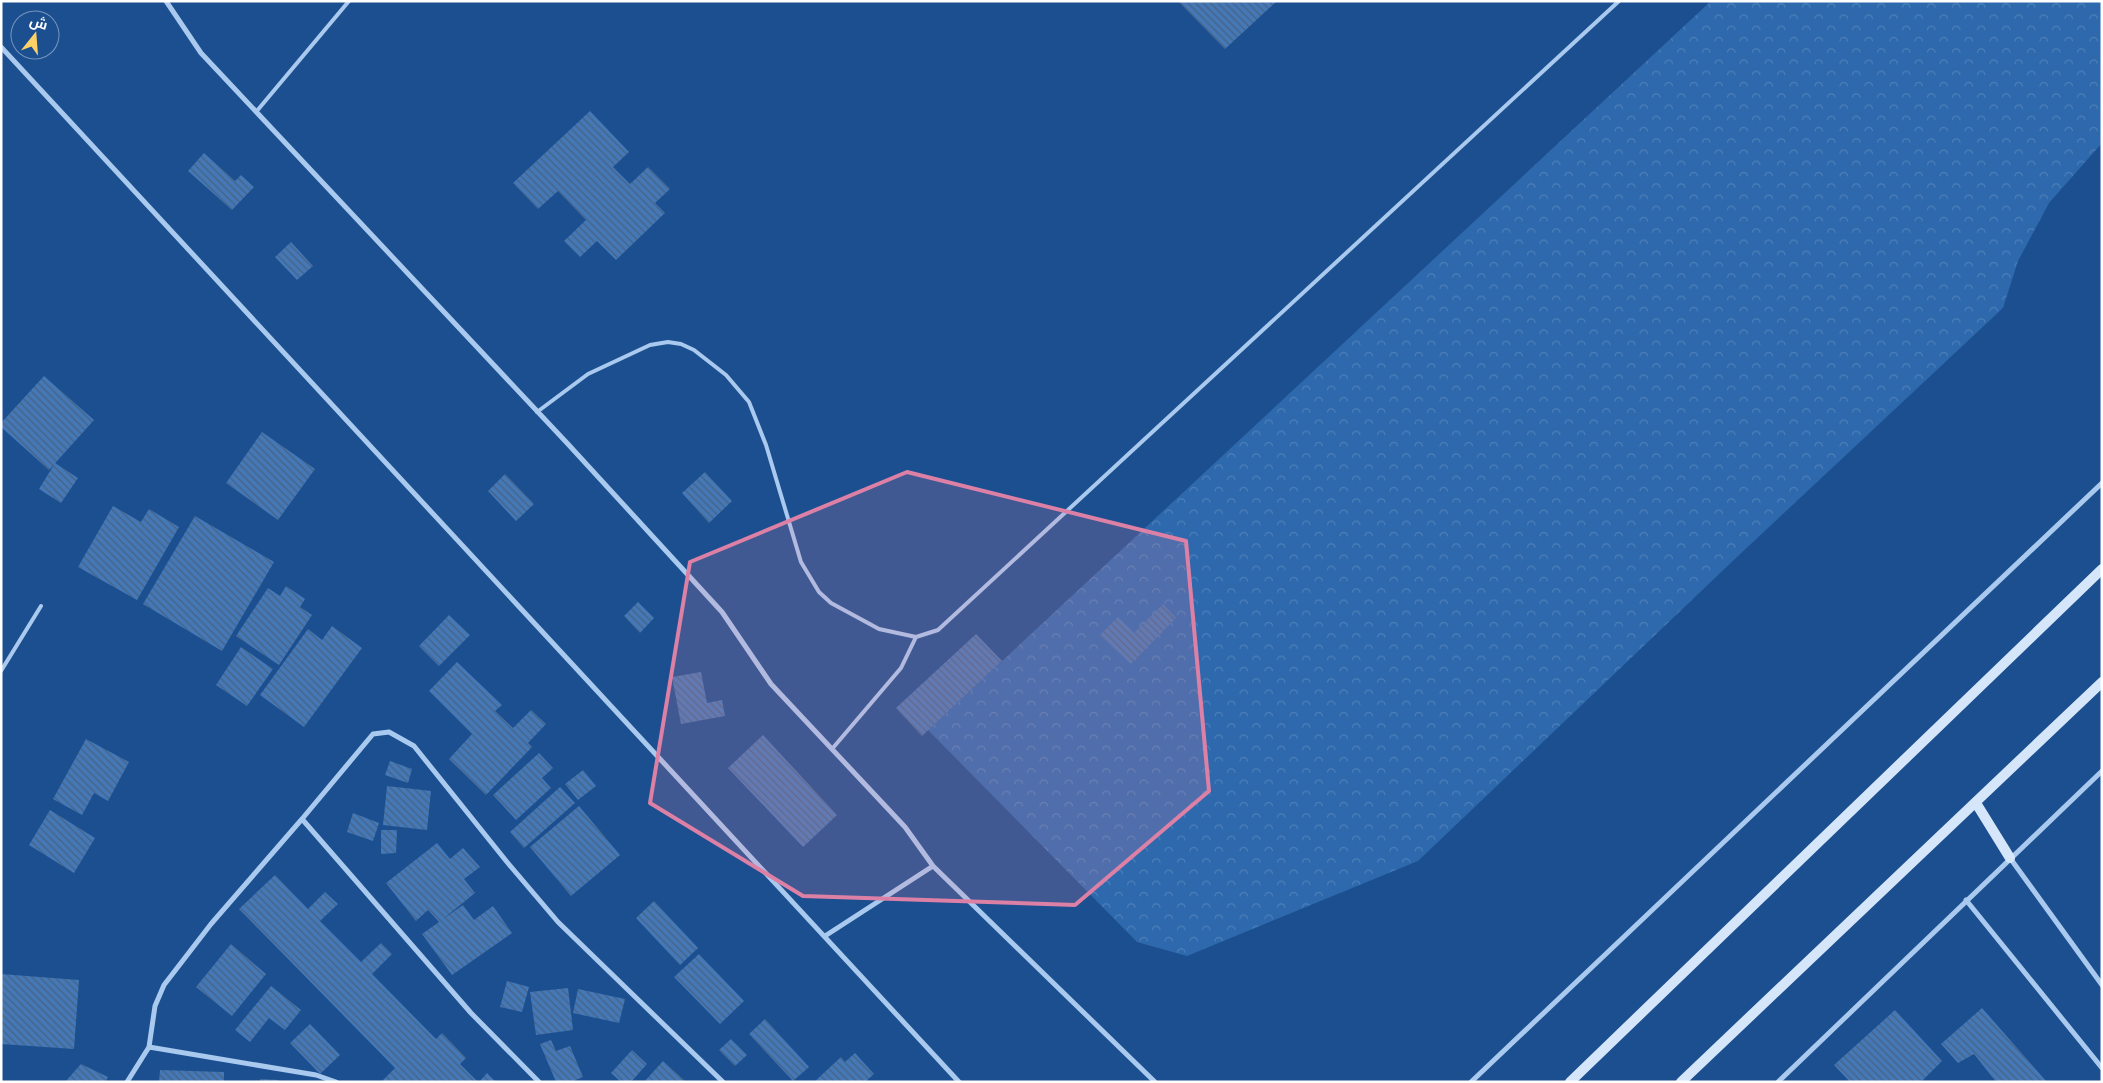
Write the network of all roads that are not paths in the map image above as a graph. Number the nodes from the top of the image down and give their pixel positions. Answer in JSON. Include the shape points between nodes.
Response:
{"nodes":[{"id":1,"x":166,"y":1,"type":"edge"},
{"id":2,"x":349,"y":1,"type":"edge"},
{"id":3,"x":1619,"y":1,"type":"edge"},
{"id":4,"x":1,"y":47,"type":"edge"},
{"id":5,"x":256,"y":112,"type":"junction"},
{"id":6,"x":537,"y":412,"type":"junction"},
{"id":7,"x":2102,"y":483,"type":"edge"},
{"id":8,"x":2102,"y":569,"type":"edge"},
{"id":9,"x":41,"y":606,"type":"dead end"},
{"id":10,"x":916,"y":637,"type":"junction"},
{"id":11,"x":1,"y":671,"type":"edge"},
{"id":12,"x":2102,"y":682,"type":"edge"},
{"id":13,"x":832,"y":749,"type":"junction"},
{"id":14,"x":2102,"y":771,"type":"edge"},
{"id":15,"x":1976,"y":803,"type":"junction"},
{"id":16,"x":302,"y":819,"type":"junction"},
{"id":17,"x":2010,"y":858,"type":"junction"},
{"id":18,"x":933,"y":866,"type":"junction"},
{"id":19,"x":1966,"y":900,"type":"junction"},
{"id":20,"x":825,"y":936,"type":"junction"},
{"id":21,"x":2102,"y":985,"type":"edge"},
{"id":22,"x":149,"y":1047,"type":"junction"},
{"id":23,"x":2102,"y":1068,"type":"edge"},
{"id":24,"x":127,"y":1082,"type":"edge"},
{"id":25,"x":336,"y":1082,"type":"edge"},
{"id":26,"x":539,"y":1082,"type":"edge"},
{"id":27,"x":723,"y":1082,"type":"edge"},
{"id":28,"x":959,"y":1082,"type":"edge"},
{"id":29,"x":1155,"y":1082,"type":"edge"},
{"id":30,"x":1471,"y":1082,"type":"edge"},
{"id":31,"x":1570,"y":1082,"type":"edge"},
{"id":32,"x":1681,"y":1082,"type":"edge"},
{"id":33,"x":1778,"y":1082,"type":"edge"}],
"edges":[{"from":1,"to":5,"type":"street","via":[[201,54]]},
{"from":2,"to":5,"type":"lane"},
{"from":3,"to":10,"type":"lane","via":[[938,630]]},
{"from":4,"to":20,"type":"street"},
{"from":5,"to":6,"type":"street"},
{"from":6,"to":10,"type":"lane","via":[[588,374],[650,345],[668,342],[694,350],[726,375],[749,402],[766,445],[801,562],[819,592],[831,603],[879,629]]},
{"from":6,"to":13,"type":"street","via":[[722,612],[771,684]]},
{"from":7,"to":30,"type":"street"},
{"from":8,"to":31,"type":"main road"},
{"from":9,"to":11,"type":"lane"},
{"from":10,"to":13,"type":"lane","via":[[901,668]]},
{"from":12,"to":15,"type":"main road"},
{"from":13,"to":18,"type":"street","via":[[905,827]]},
{"from":14,"to":17,"type":"street"},
{"from":15,"to":17,"type":"main road"},
{"from":15,"to":32,"type":"main road"},
{"from":16,"to":22,"type":"street","via":[[211,924],[164,985],[155,1006]]},
{"from":16,"to":26,"type":"street","via":[[471,1013]]},
{"from":16,"to":27,"type":"street","via":[[373,734],[389,732],[414,746],[558,922]]},
{"from":17,"to":19,"type":"street"},
{"from":17,"to":21,"type":"street"},
{"from":18,"to":20,"type":"street"},
{"from":18,"to":29,"type":"street"},
{"from":19,"to":23,"type":"street"},
{"from":19,"to":33,"type":"street"},
{"from":20,"to":28,"type":"street"},
{"from":22,"to":24,"type":"street"},
{"from":22,"to":25,"type":"street","via":[[316,1075]]}]}
